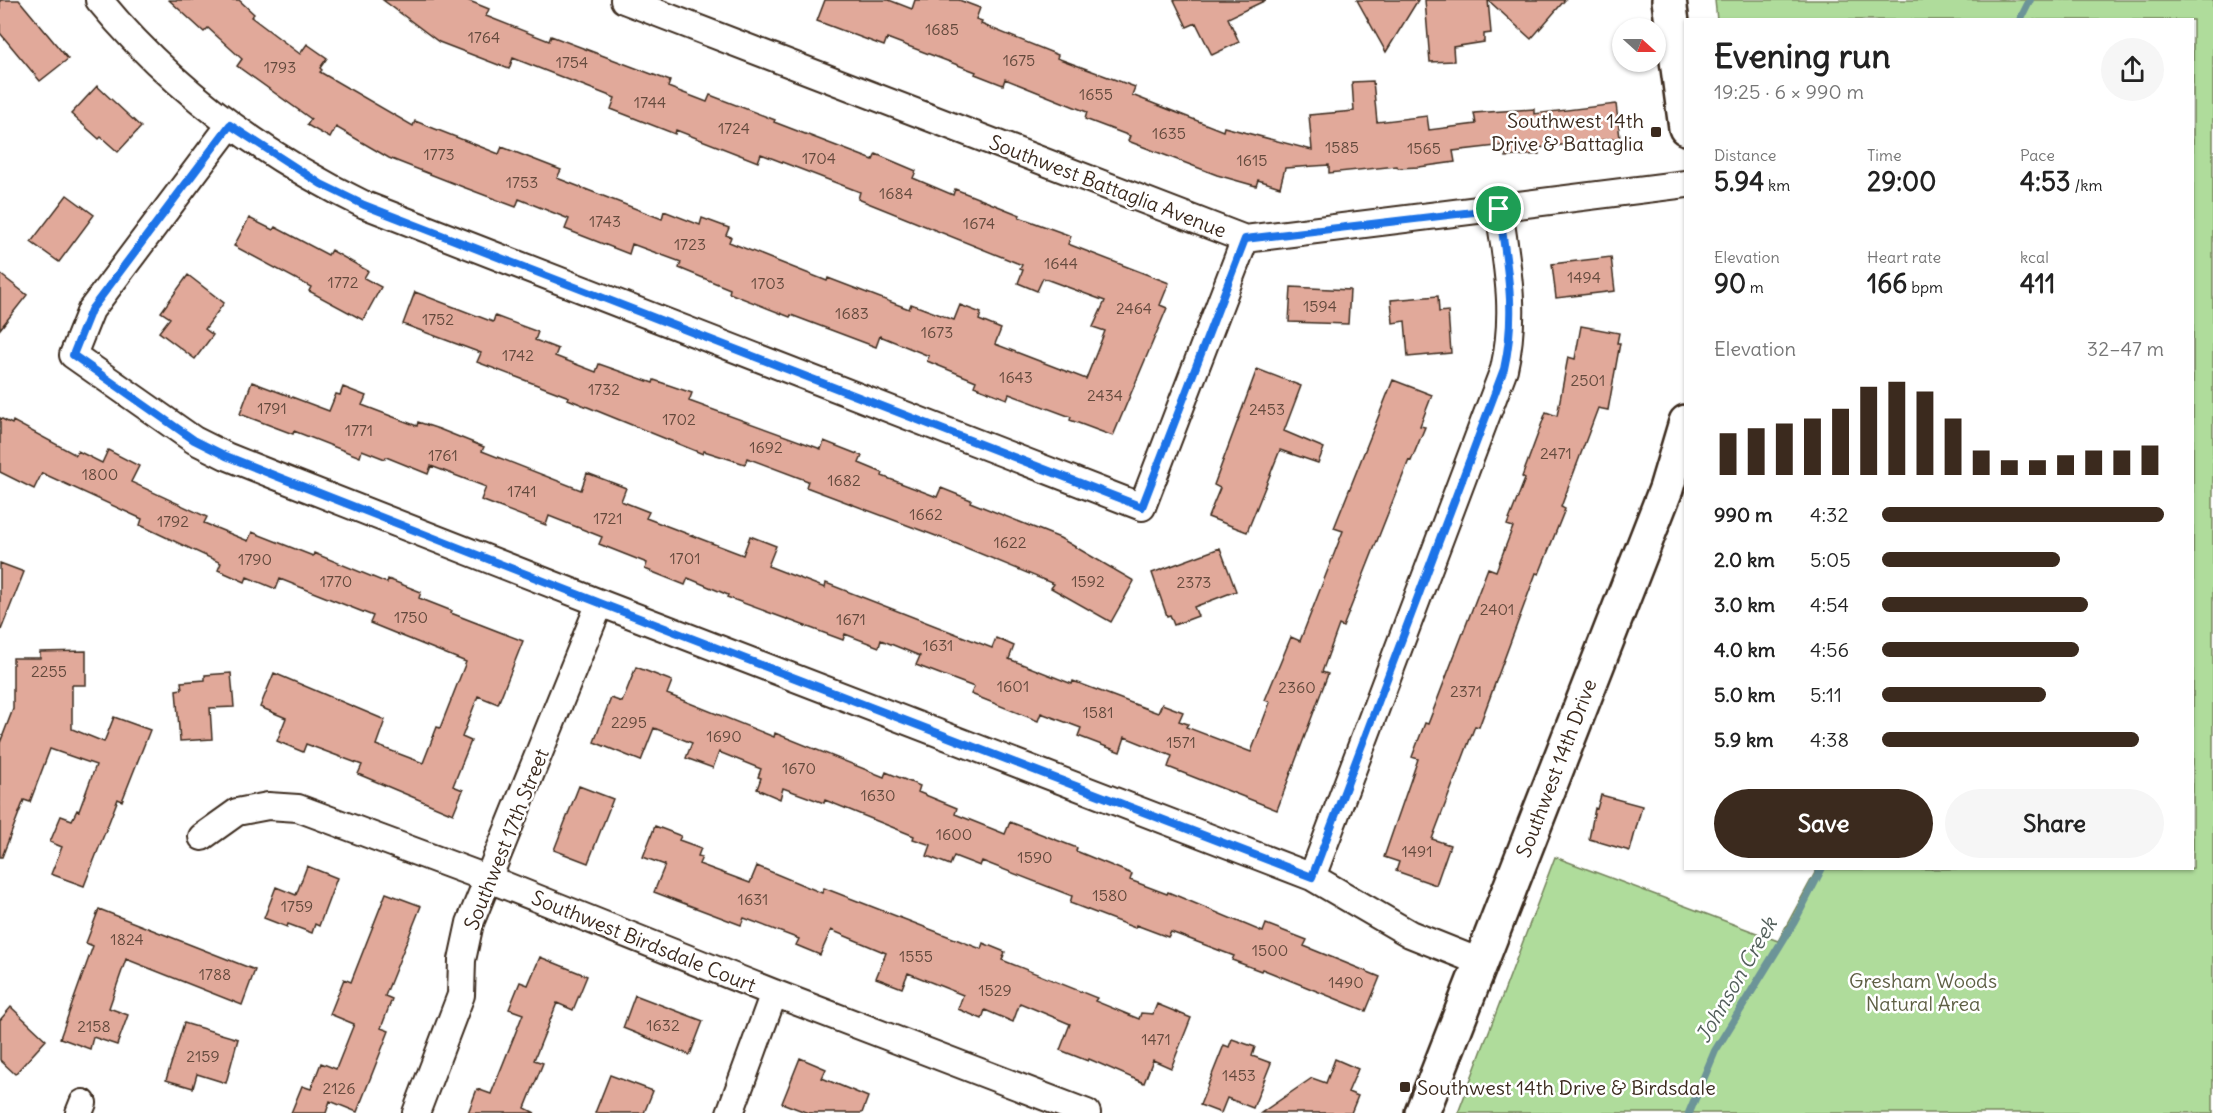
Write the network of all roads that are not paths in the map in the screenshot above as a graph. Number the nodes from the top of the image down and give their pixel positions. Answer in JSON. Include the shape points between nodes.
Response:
{"nodes":[{"id":1,"x":99,"y":0,"type":"edge"},
{"id":2,"x":624,"y":0,"type":"edge"},
{"id":3,"x":1669,"y":0,"type":"edge"},
{"id":4,"x":1684,"y":113,"type":"edge"},
{"id":5,"x":230,"y":125,"type":"junction"},
{"id":6,"x":1684,"y":184,"type":"edge"},
{"id":7,"x":1499,"y":209,"type":"junction"},
{"id":8,"x":1245,"y":239,"type":"junction"},
{"id":9,"x":1684,"y":429,"type":"edge"},
{"id":10,"x":600,"y":603,"type":"junction"},
{"id":11,"x":202,"y":837,"type":"dead end"},
{"id":12,"x":1312,"y":877,"type":"junction"},
{"id":13,"x":489,"y":879,"type":"junction"},
{"id":14,"x":1480,"y":962,"type":"junction"},
{"id":15,"x":774,"y":993,"type":"junction"},
{"id":16,"x":1083,"y":1112,"type":"edge"},
{"id":17,"x":416,"y":1113,"type":"edge"},
{"id":18,"x":730,"y":1113,"type":"edge"},
{"id":19,"x":1422,"y":1113,"type":"edge"}],
"edges":[{"from":1,"to":5,"type":"street","via":[[125,33]]},
{"from":2,"to":8,"type":"street","name":"Southwest Battaglia Avenue"},
{"from":3,"to":4,"type":"street"},
{"from":5,"to":8,"type":"street","via":[[321,184],[364,205],[1142,507]]},
{"from":5,"to":10,"type":"street","via":[[91,310],[73,355],[194,440],[226,456]]},
{"from":6,"to":7,"type":"street","name":"Southwest Battaglia Avenue"},
{"from":7,"to":8,"type":"street","name":"Southwest Battaglia Avenue"},
{"from":7,"to":12,"type":"street","via":[[1511,313],[1504,369]]},
{"from":9,"to":14,"type":"street","name":"Southwest 14th Drive","via":[[1666,489]]},
{"from":10,"to":12,"type":"street"},
{"from":10,"to":13,"type":"street","name":"Southwest 17th Street"},
{"from":11,"to":13,"type":"street","name":"Southwest Birdsdale Court","via":[[237,812],[268,806],[298,808]]},
{"from":12,"to":14,"type":"street","via":[[1410,934]]},
{"from":13,"to":15,"type":"street","name":"Southwest Birdsdale Court"},
{"from":13,"to":17,"type":"street","name":"Southwest 17th Street","via":[[470,923],[462,960],[461,995]]},
{"from":14,"to":19,"type":"street","name":"Southwest 14th Drive"},
{"from":15,"to":16,"type":"street","name":"Southwest Birdsdale Court"},
{"from":15,"to":18,"type":"street"}]}
